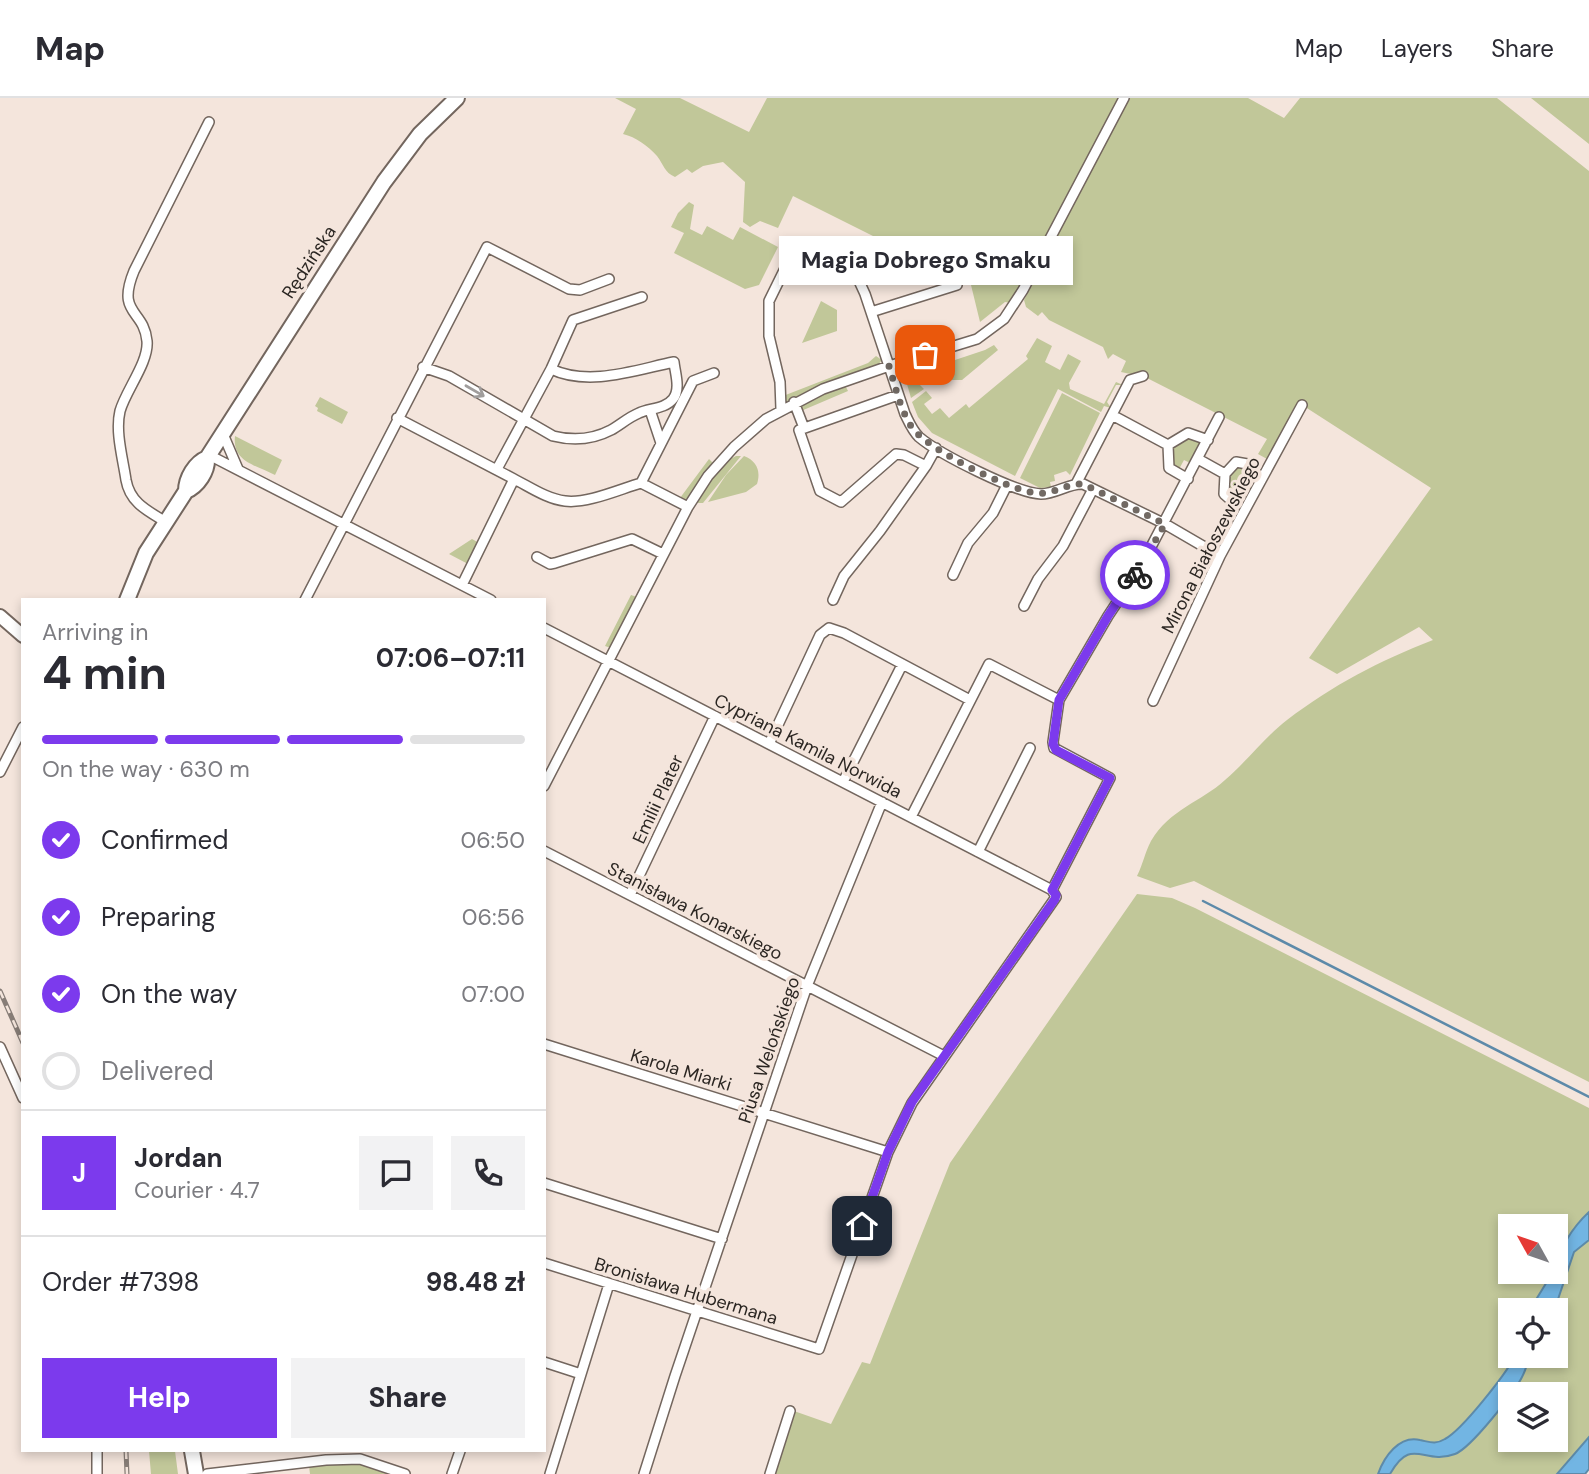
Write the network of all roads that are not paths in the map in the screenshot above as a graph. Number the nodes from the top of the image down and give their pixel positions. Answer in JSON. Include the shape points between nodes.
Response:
{"nodes":[{"id":1,"x":457,"y":98,"type":"edge"},
{"id":2,"x":1124,"y":98,"type":"edge"},
{"id":3,"x":209,"y":121,"type":"dead end"},
{"id":4,"x":609,"y":279,"type":"dead end"},
{"id":5,"x":957,"y":285,"type":"dead end"},
{"id":6,"x":642,"y":297,"type":"dead end"},
{"id":7,"x":872,"y":312,"type":"junction"},
{"id":8,"x":889,"y":366,"type":"junction"},
{"id":9,"x":424,"y":367,"type":"junction"},
{"id":10,"x":551,"y":369,"type":"junction"},
{"id":11,"x":714,"y":373,"type":"dead end"},
{"id":12,"x":1143,"y":376,"type":"dead end"},
{"id":13,"x":898,"y":394,"type":"junction"},
{"id":14,"x":794,"y":402,"type":"junction"},
{"id":15,"x":1302,"y":405,"type":"dead end"},
{"id":16,"x":781,"y":409,"type":"junction"},
{"id":17,"x":650,"y":410,"type":"junction"},
{"id":18,"x":1112,"y":415,"type":"junction"},
{"id":19,"x":1219,"y":417,"type":"dead end"},
{"id":20,"x":397,"y":418,"type":"junction"},
{"id":21,"x":524,"y":420,"type":"junction"},
{"id":22,"x":804,"y":428,"type":"junction"},
{"id":23,"x":223,"y":434,"type":"junction"},
{"id":24,"x":1208,"y":440,"type":"junction"},
{"id":25,"x":661,"y":443,"type":"junction"},
{"id":26,"x":1168,"y":444,"type":"junction"},
{"id":27,"x":936,"y":448,"type":"junction"},
{"id":28,"x":208,"y":456,"type":"junction"},
{"id":29,"x":1198,"y":459,"type":"junction"},
{"id":30,"x":1252,"y":465,"type":"dead end"},
{"id":31,"x":926,"y":466,"type":"junction"},
{"id":32,"x":237,"y":469,"type":"junction"},
{"id":33,"x":496,"y":470,"type":"junction"},
{"id":34,"x":1225,"y":474,"type":"junction"},
{"id":35,"x":514,"y":479,"type":"junction"},
{"id":36,"x":1188,"y":479,"type":"junction"},
{"id":37,"x":641,"y":483,"type":"junction"},
{"id":38,"x":1076,"y":484,"type":"junction"},
{"id":39,"x":1007,"y":485,"type":"junction"},
{"id":40,"x":1093,"y":489,"type":"junction"},
{"id":41,"x":1232,"y":501,"type":"dead end"},
{"id":42,"x":688,"y":507,"type":"junction"},
{"id":43,"x":166,"y":522,"type":"junction"},
{"id":44,"x":344,"y":524,"type":"junction"},
{"id":45,"x":1165,"y":524,"type":"junction"},
{"id":46,"x":663,"y":554,"type":"junction"},
{"id":47,"x":1220,"y":556,"type":"junction"},
{"id":48,"x":537,"y":557,"type":"dead end"},
{"id":49,"x":953,"y":575,"type":"dead end"},
{"id":50,"x":462,"y":585,"type":"junction"},
{"id":51,"x":128,"y":598,"type":"edge"},
{"id":52,"x":306,"y":598,"type":"edge"},
{"id":53,"x":487,"y":598,"type":"edge"},
{"id":54,"x":833,"y":600,"type":"dead end"},
{"id":55,"x":1024,"y":606,"type":"dead end"},
{"id":56,"x":0,"y":616,"type":"edge"},
{"id":57,"x":546,"y":629,"type":"edge"},
{"id":58,"x":21,"y":634,"type":"edge"},
{"id":59,"x":609,"y":661,"type":"junction"},
{"id":60,"x":902,"y":665,"type":"junction"},
{"id":61,"x":970,"y":700,"type":"junction"},
{"id":62,"x":1059,"y":700,"type":"junction"},
{"id":63,"x":1153,"y":701,"type":"dead end"},
{"id":64,"x":715,"y":716,"type":"junction"},
{"id":65,"x":21,"y":731,"type":"edge"},
{"id":66,"x":769,"y":744,"type":"junction"},
{"id":67,"x":1030,"y":748,"type":"dead end"},
{"id":68,"x":0,"y":772,"type":"edge"},
{"id":69,"x":546,"y":782,"type":"edge"},
{"id":70,"x":843,"y":782,"type":"junction"},
{"id":71,"x":882,"y":803,"type":"junction"},
{"id":72,"x":911,"y":817,"type":"junction"},
{"id":73,"x":546,"y":852,"type":"edge"},
{"id":74,"x":978,"y":852,"type":"junction"},
{"id":75,"x":1054,"y":892,"type":"junction"},
{"id":76,"x":630,"y":895,"type":"junction"},
{"id":77,"x":807,"y":986,"type":"junction"},
{"id":78,"x":546,"y":1045,"type":"edge"},
{"id":79,"x":0,"y":1047,"type":"edge"},
{"id":80,"x":944,"y":1056,"type":"junction"},
{"id":81,"x":21,"y":1094,"type":"edge"},
{"id":82,"x":765,"y":1112,"type":"junction"},
{"id":83,"x":888,"y":1152,"type":"junction"},
{"id":84,"x":546,"y":1185,"type":"edge"},
{"id":85,"x":722,"y":1239,"type":"junction"},
{"id":86,"x":546,"y":1264,"type":"edge"},
{"id":87,"x":609,"y":1284,"type":"junction"},
{"id":88,"x":696,"y":1311,"type":"junction"},
{"id":89,"x":546,"y":1363,"type":"edge"},
{"id":90,"x":581,"y":1374,"type":"junction"},
{"id":91,"x":790,"y":1411,"type":"dead end"},
{"id":92,"x":97,"y":1452,"type":"edge"},
{"id":93,"x":192,"y":1452,"type":"edge"},
{"id":94,"x":460,"y":1452,"type":"edge"},
{"id":95,"x":361,"y":1455,"type":"edge"},
{"id":96,"x":97,"y":1474,"type":"edge"},
{"id":97,"x":195,"y":1474,"type":"edge"},
{"id":98,"x":207,"y":1474,"type":"edge"},
{"id":99,"x":405,"y":1474,"type":"edge"},
{"id":100,"x":452,"y":1474,"type":"edge"},
{"id":101,"x":550,"y":1474,"type":"edge"},
{"id":102,"x":644,"y":1474,"type":"edge"},
{"id":103,"x":770,"y":1474,"type":"edge"}],
"edges":[{"from":1,"to":23,"type":"main road","name":"Rędzińska","via":[[402,157]]},
{"from":2,"to":8,"type":"street","via":[[1006,318],[977,340]]},
{"from":3,"to":43,"type":"street","via":[[134,271],[127,294],[147,341],[145,356],[119,414],[126,480],[138,504]]},
{"from":4,"to":9,"type":"street","via":[[580,290],[569,289],[486,247]]},
{"from":5,"to":7,"type":"street"},
{"from":6,"to":10,"type":"street","via":[[573,320]]},
{"from":7,"to":8,"type":"street"},
{"from":7,"to":16,"type":"street","via":[[854,270],[804,244],[796,246],[769,301],[769,337]]},
{"from":8,"to":13,"type":"street"},
{"from":8,"to":14,"type":"street"},
{"from":9,"to":20,"type":"street"},
{"from":9,"to":21,"type":"street","one_way":true,"via":[[449,376]]},
{"from":10,"to":17,"type":"street","via":[[599,377],[674,362],[676,395]]},
{"from":10,"to":21,"type":"street"},
{"from":11,"to":25,"type":"street","via":[[693,381]]},
{"from":12,"to":18,"type":"street","via":[[1130,380]]},
{"from":13,"to":22,"type":"street"},
{"from":13,"to":27,"type":"street","via":[[911,427]]},
{"from":14,"to":16,"type":"street"},
{"from":14,"to":22,"type":"street"},
{"from":15,"to":47,"type":"street","name":"Mirona Białoszewskiego"},
{"from":16,"to":42,"type":"street","via":[[734,447]]},
{"from":17,"to":21,"type":"street","via":[[608,432],[580,440],[553,436]]},
{"from":17,"to":25,"type":"street"},
{"from":18,"to":26,"type":"street"},
{"from":18,"to":38,"type":"street"},
{"from":19,"to":24,"type":"street"},
{"from":20,"to":33,"type":"street"},
{"from":20,"to":44,"type":"street"},
{"from":21,"to":33,"type":"street"},
{"from":22,"to":31,"type":"street","via":[[799,430],[817,486],[838,502],[896,454]]},
{"from":23,"to":28,"type":"main road","name":"Rędzińska"},
{"from":23,"to":32,"type":"street"},
{"from":24,"to":26,"type":"street","via":[[1188,433]]},
{"from":24,"to":29,"type":"street"},
{"from":25,"to":37,"type":"street"},
{"from":26,"to":36,"type":"street","via":[[1169,468]]},
{"from":27,"to":31,"type":"street"},
{"from":27,"to":39,"type":"street"},
{"from":28,"to":32,"type":"street"},
{"from":28,"to":43,"type":"main road","name":"Rędzińska","via":[[208,467]]},
{"from":29,"to":34,"type":"street"},
{"from":29,"to":36,"type":"street"},
{"from":30,"to":34,"type":"street","via":[[1236,462]]},
{"from":31,"to":54,"type":"street","via":[[844,576]]},
{"from":32,"to":44,"type":"street"},
{"from":33,"to":35,"type":"street"},
{"from":34,"to":41,"type":"street","via":[[1222,488]]},
{"from":35,"to":37,"type":"street","via":[[564,501]]},
{"from":35,"to":50,"type":"street"},
{"from":36,"to":45,"type":"street"},
{"from":37,"to":42,"type":"street"},
{"from":38,"to":39,"type":"street","via":[[1044,494]]},
{"from":38,"to":40,"type":"street"},
{"from":39,"to":49,"type":"street","via":[[993,513],[968,543]]},
{"from":40,"to":45,"type":"street"},
{"from":40,"to":55,"type":"street"},
{"from":42,"to":46,"type":"street"},
{"from":43,"to":51,"type":"main road","name":"Rędzińska","via":[[146,553]]},
{"from":44,"to":50,"type":"street"},
{"from":44,"to":52,"type":"street"},
{"from":45,"to":47,"type":"street"},
{"from":45,"to":62,"type":"street"},
{"from":46,"to":48,"type":"street","via":[[632,539],[550,564]]},
{"from":46,"to":59,"type":"street"},
{"from":47,"to":63,"type":"street","name":"Mirona Białoszewskiego"},
{"from":50,"to":53,"type":"street"},
{"from":56,"to":58,"type":"street"},
{"from":57,"to":59,"type":"street","name":"Cypriana Kamila Norwida"},
{"from":59,"to":64,"type":"street","name":"Cypriana Kamila Norwida"},
{"from":59,"to":69,"type":"street"},
{"from":60,"to":61,"type":"street"},
{"from":60,"to":66,"type":"street","via":[[829,628]]},
{"from":60,"to":70,"type":"street"},
{"from":61,"to":62,"type":"street","via":[[989,664]]},
{"from":61,"to":72,"type":"street"},
{"from":62,"to":75,"type":"street","via":[[1054,748],[1110,778]]},
{"from":64,"to":66,"type":"street","name":"Cypriana Kamila Norwida"},
{"from":64,"to":76,"type":"street","name":"Emilii Plater"},
{"from":65,"to":68,"type":"street"},
{"from":66,"to":70,"type":"street","name":"Cypriana Kamila Norwida"},
{"from":67,"to":74,"type":"street"},
{"from":70,"to":71,"type":"street","name":"Cypriana Kamila Norwida"},
{"from":71,"to":72,"type":"street","name":"Cypriana Kamila Norwida"},
{"from":71,"to":77,"type":"street","name":"Piusa Welońskiego"},
{"from":72,"to":74,"type":"street","name":"Cypriana Kamila Norwida"},
{"from":73,"to":76,"type":"street","name":"Stanisława Konarskiego"},
{"from":74,"to":75,"type":"street","name":"Cypriana Kamila Norwida"},
{"from":75,"to":80,"type":"street"},
{"from":76,"to":77,"type":"street","name":"Stanisława Konarskiego"},
{"from":77,"to":80,"type":"street","name":"Stanisława Konarskiego"},
{"from":77,"to":82,"type":"street","name":"Piusa Welońskiego"},
{"from":78,"to":82,"type":"street","name":"Karola Miarki"},
{"from":79,"to":81,"type":"street"},
{"from":80,"to":83,"type":"street","via":[[912,1102]]},
{"from":82,"to":83,"type":"street","name":"Karola Miarki"},
{"from":82,"to":85,"type":"street","name":"Piusa Welońskiego"},
{"from":83,"to":88,"type":"street","name":"Bronisława Hubermana","via":[[818,1349]]},
{"from":84,"to":85,"type":"street"},
{"from":85,"to":88,"type":"street","name":"Piusa Welońskiego"},
{"from":86,"to":87,"type":"street","name":"Bronisława Hubermana"},
{"from":87,"to":88,"type":"street","name":"Bronisława Hubermana"},
{"from":87,"to":90,"type":"street"},
{"from":88,"to":102,"type":"street","name":"Piusa Welońskiego"},
{"from":89,"to":90,"type":"street"},
{"from":90,"to":101,"type":"street"},
{"from":91,"to":103,"type":"street"},
{"from":92,"to":96,"type":"street"},
{"from":93,"to":97,"type":"main road"},
{"from":94,"to":100,"type":"street"},
{"from":95,"to":98,"type":"street"},
{"from":95,"to":99,"type":"street"}]}
